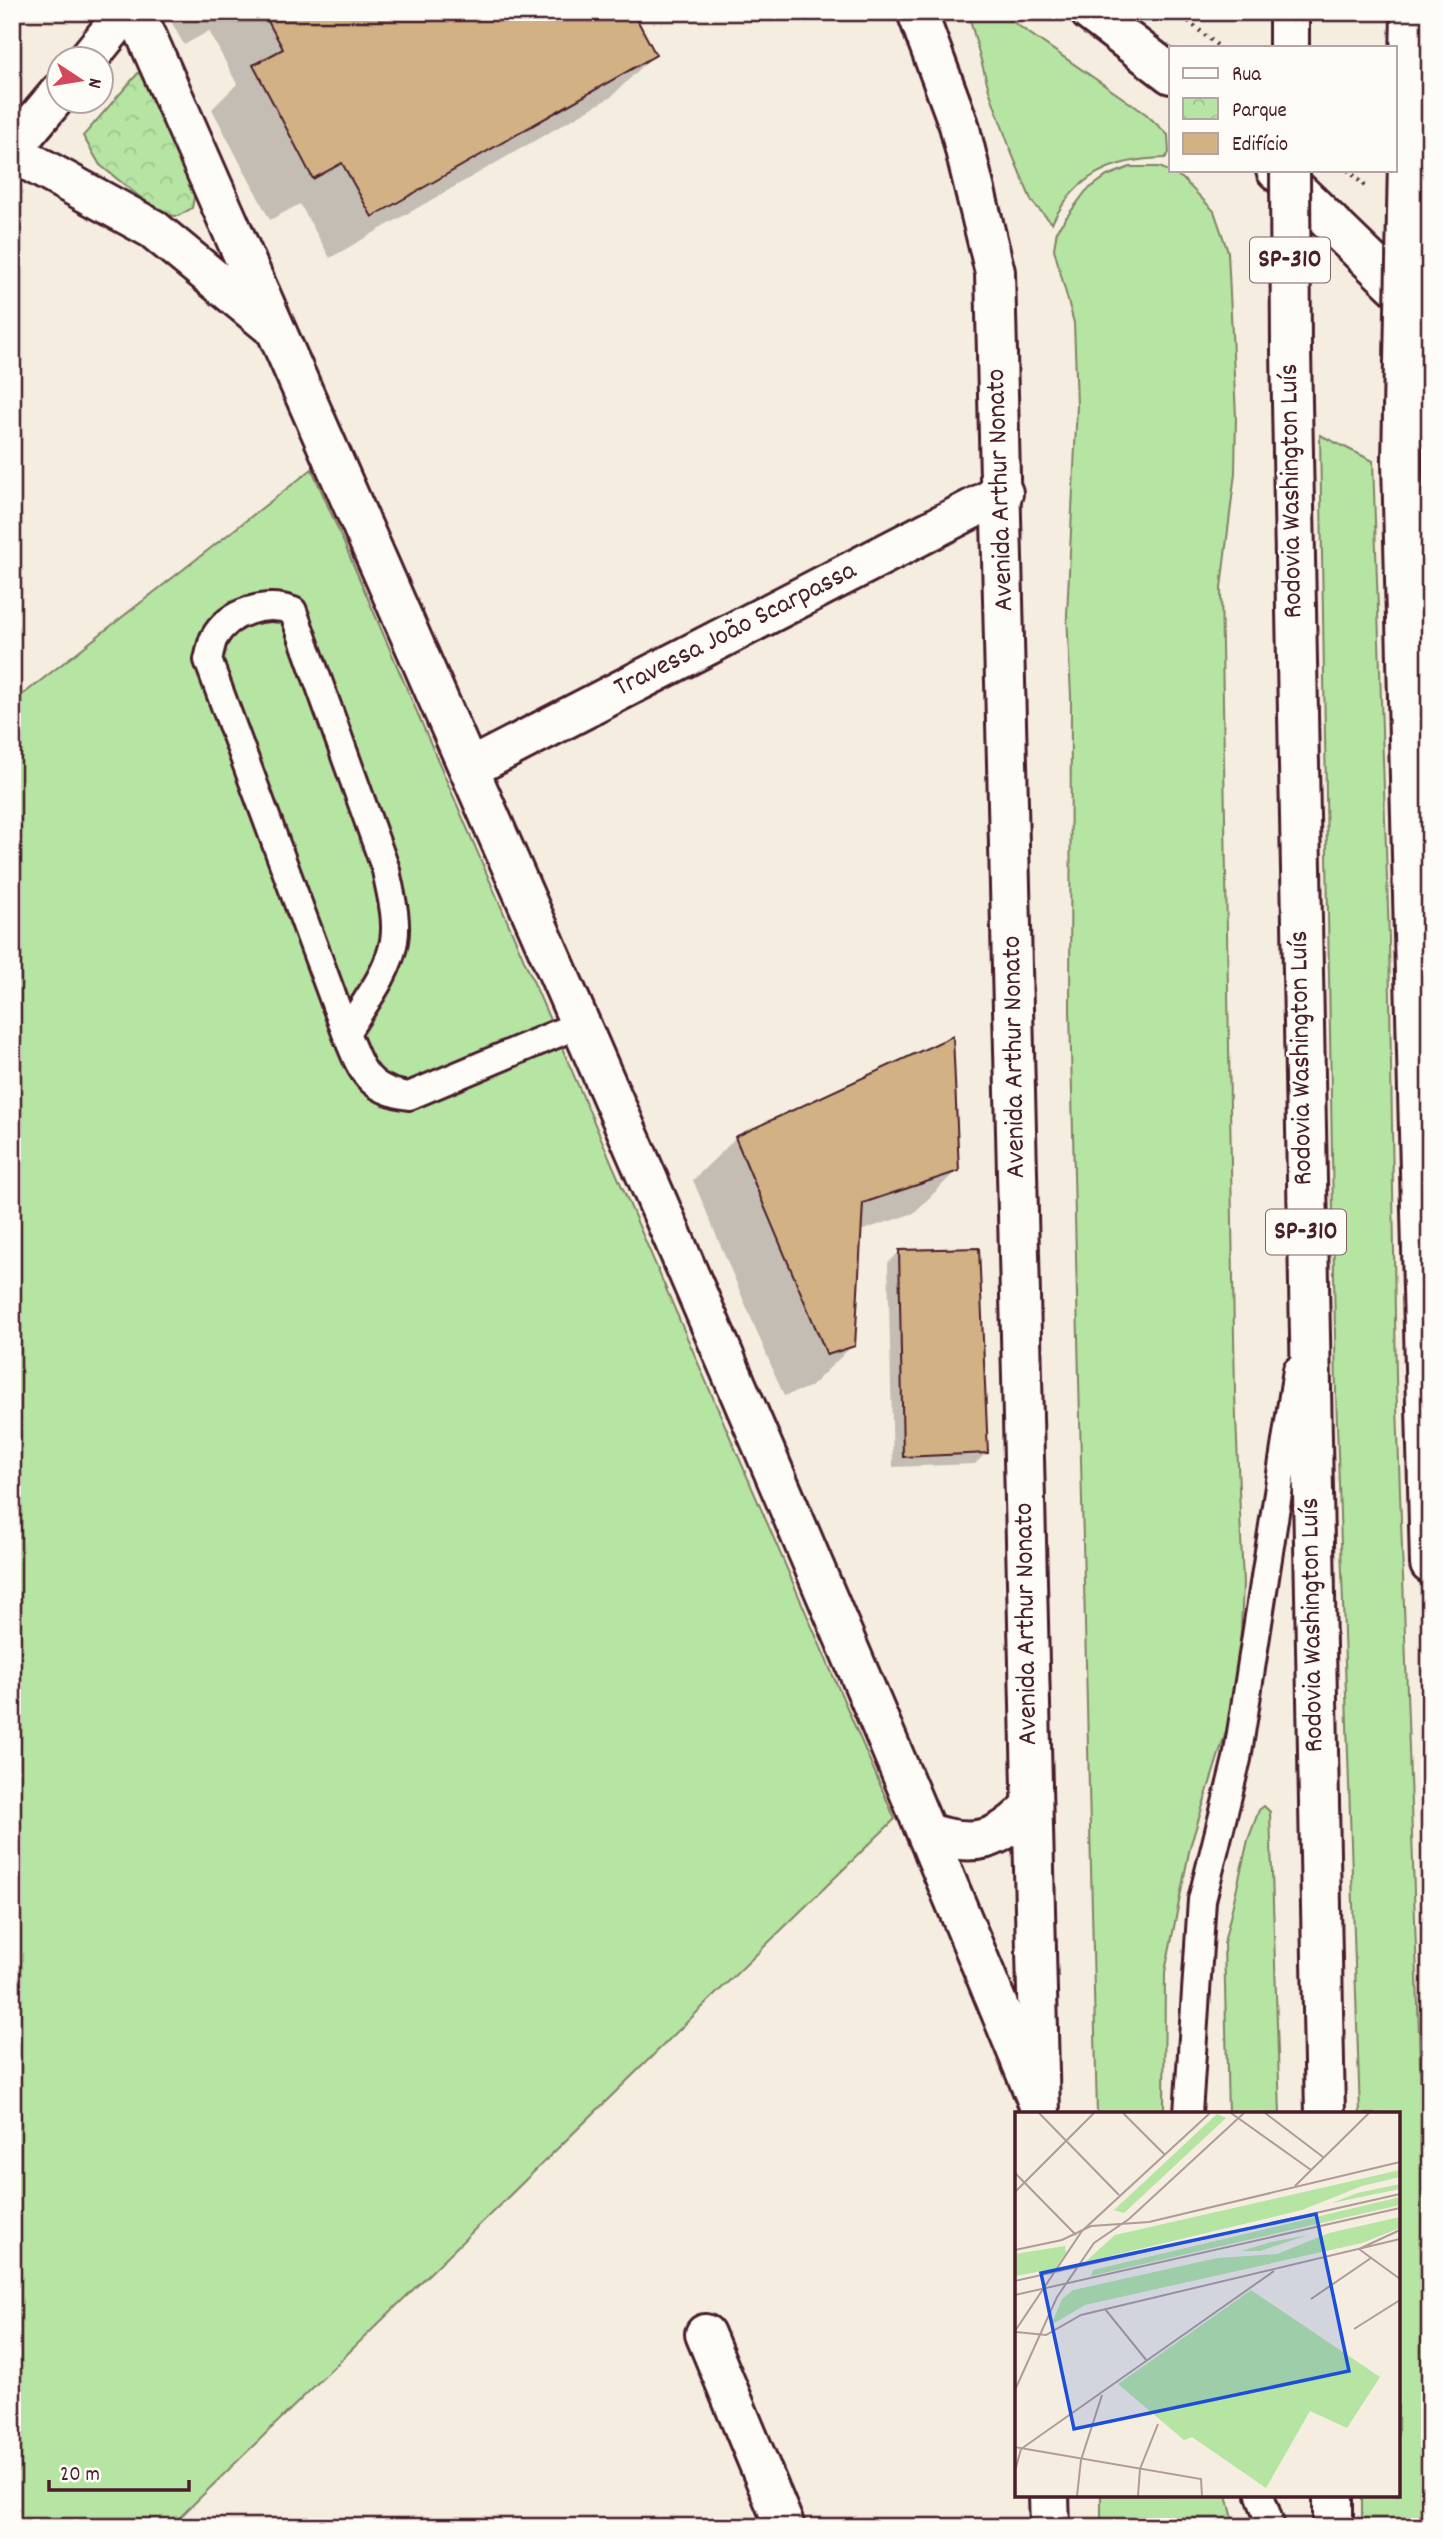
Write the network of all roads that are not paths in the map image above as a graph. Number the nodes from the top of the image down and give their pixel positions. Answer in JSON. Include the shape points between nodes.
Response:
{"nodes":[{"id":1,"x":126,"y":12,"type":"edge"},
{"id":2,"x":136,"y":12,"type":"edge"},
{"id":3,"x":917,"y":12,"type":"edge"},
{"id":4,"x":1090,"y":12,"type":"edge"},
{"id":5,"x":1276,"y":12,"type":"edge"},
{"id":6,"x":1289,"y":12,"type":"edge"},
{"id":7,"x":1411,"y":12,"type":"edge"},
{"id":8,"x":98,"y":46,"type":"edge"},
{"id":9,"x":1289,"y":46,"type":"edge"},
{"id":10,"x":1310,"y":46,"type":"edge"},
{"id":11,"x":1169,"y":72,"type":"edge"},
{"id":12,"x":46,"y":109,"type":"edge"},
{"id":13,"x":1396,"y":134,"type":"edge"},
{"id":14,"x":12,"y":150,"type":"edge"},
{"id":15,"x":1430,"y":168,"type":"edge"},
{"id":16,"x":1278,"y":172,"type":"edge"},
{"id":17,"x":1290,"y":172,"type":"edge"},
{"id":18,"x":1430,"y":319,"type":"edge"},
{"id":19,"x":275,"y":328,"type":"junction"},
{"id":20,"x":1003,"y":493,"type":"junction"},
{"id":21,"x":470,"y":768,"type":"junction"},
{"id":22,"x":580,"y":1024,"type":"junction"},
{"id":23,"x":346,"y":1033,"type":"junction"},
{"id":24,"x":1307,"y":1306,"type":"junction"},
{"id":25,"x":1430,"y":1564,"type":"edge"},
{"id":26,"x":1032,"y":1805,"type":"junction"},
{"id":27,"x":928,"y":1833,"type":"junction"},
{"id":28,"x":1040,"y":2110,"type":"edge"},
{"id":29,"x":1188,"y":2112,"type":"edge"},
{"id":30,"x":1325,"y":2112,"type":"edge"},
{"id":31,"x":705,"y":2334,"type":"dead end"},
{"id":32,"x":1049,"y":2497,"type":"edge"},
{"id":33,"x":1261,"y":2497,"type":"edge"},
{"id":34,"x":1333,"y":2497,"type":"edge"},
{"id":35,"x":785,"y":2527,"type":"edge"},
{"id":36,"x":1050,"y":2527,"type":"edge"},
{"id":37,"x":1271,"y":2527,"type":"edge"},
{"id":38,"x":1334,"y":2527,"type":"edge"}],
"edges":[{"from":1,"to":8,"type":"main road"},
{"from":2,"to":19,"type":"main road"},
{"from":3,"to":20,"type":"main road","name":"Avenida Arthur Nonato","via":[[959,125],[995,272]]},
{"from":4,"to":11,"type":"main road"},
{"from":5,"to":10,"type":"main road"},
{"from":6,"to":9,"type":"main road","bridge":true},
{"from":7,"to":25,"type":"main road","bridge":true,"via":[[1402,462]]},
{"from":12,"to":14,"type":"main road"},
{"from":13,"to":15,"type":"main road"},
{"from":14,"to":19,"type":"main road","via":[[153,229]]},
{"from":16,"to":18,"type":"main road"},
{"from":17,"to":24,"type":"main road","name":"Rodovia Washington Luís","number":"SP-310","bridge":true},
{"from":19,"to":21,"type":"main road"},
{"from":20,"to":21,"type":"main road","name":"Travessa João Scarpassa"},
{"from":20,"to":26,"type":"main road","name":"Avenida Arthur Nonato"},
{"from":21,"to":22,"type":"main road"},
{"from":22,"to":23,"type":"lane","via":[[409,1096],[385,1093],[368,1079]]},
{"from":22,"to":27,"type":"main road"},
{"from":23,"to":23,"type":"lane","via":[[208,660],[214,638],[232,618],[255,608],[279,606],[293,611],[386,870],[394,941],[386,966]]},
{"from":24,"to":29,"type":"lane","via":[[1237,1759],[1202,1900]]},
{"from":24,"to":30,"type":"main road","name":"Rodovia Washington Luís","number":"SP-310"},
{"from":26,"to":27,"type":"main road","via":[[1012,1827],[986,1840],[956,1842]]},
{"from":26,"to":28,"type":"main road","name":"Avenida Arthur Nonato"},
{"from":27,"to":28,"type":"main road"},
{"from":31,"to":35,"type":"main road"},
{"from":32,"to":36,"type":"main road"},
{"from":33,"to":37,"type":"lane"},
{"from":34,"to":38,"type":"main road"}]}
